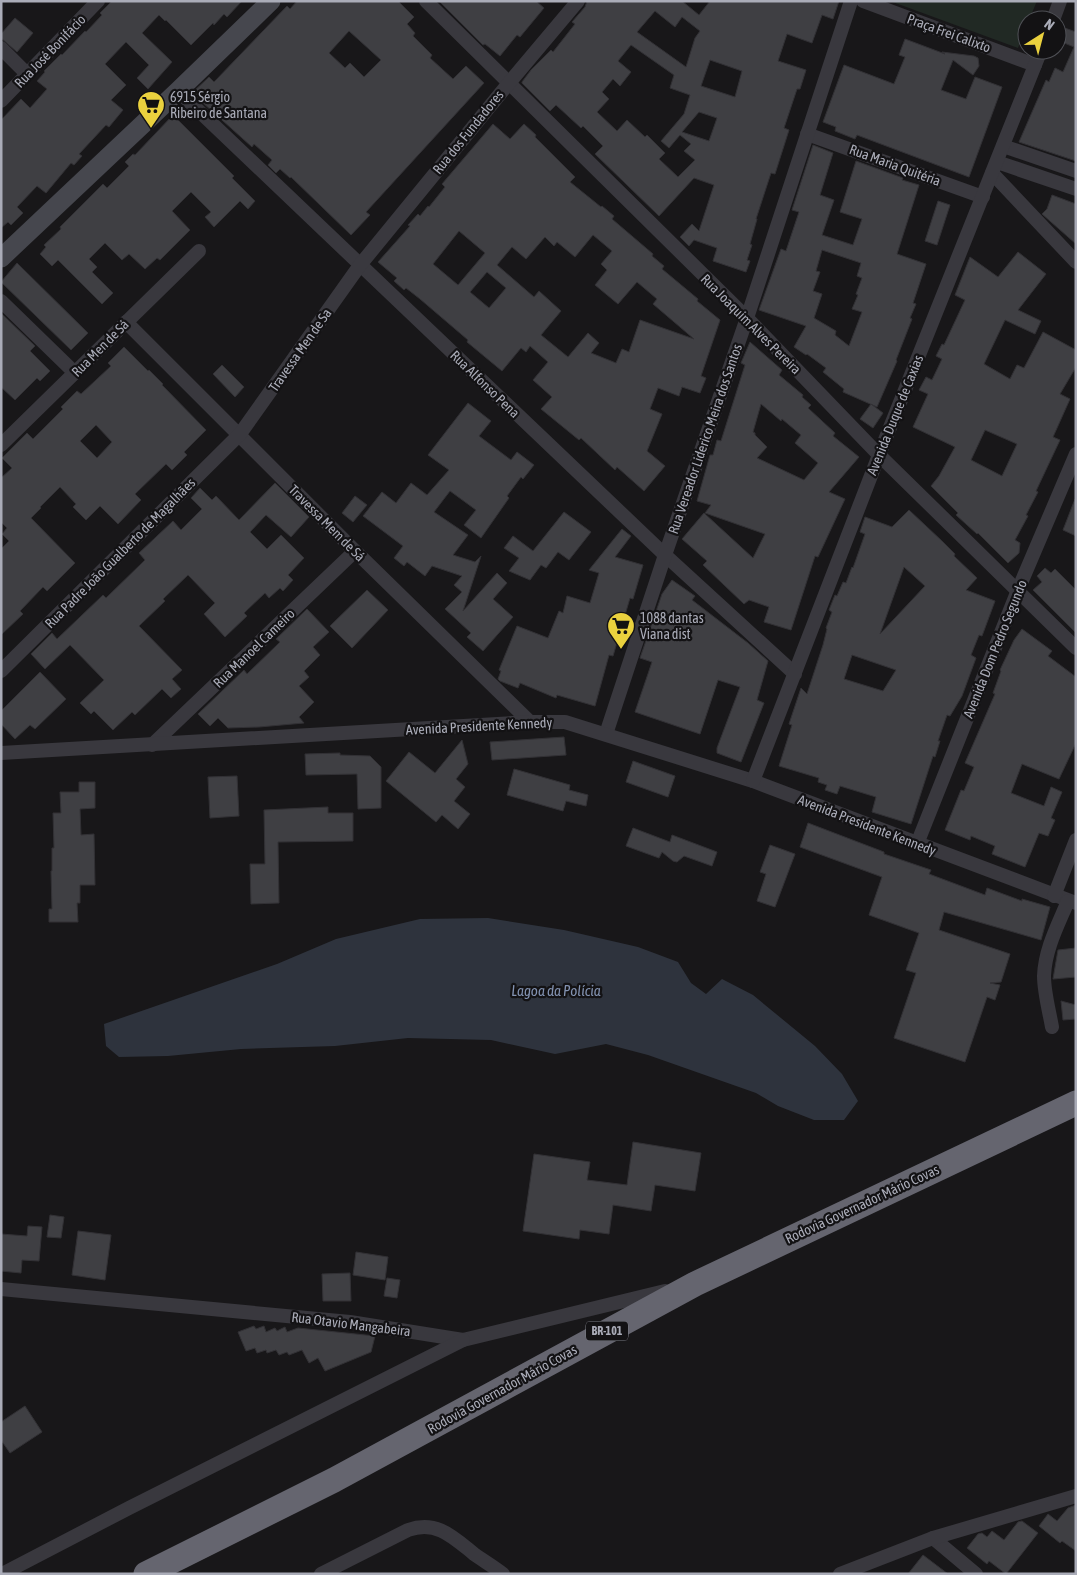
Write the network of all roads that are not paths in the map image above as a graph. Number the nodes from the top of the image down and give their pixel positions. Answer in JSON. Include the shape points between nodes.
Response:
{"nodes":[{"id":1,"x":98,"y":1,"type":"edge"},
{"id":2,"x":271,"y":1,"type":"edge"},
{"id":3,"x":426,"y":1,"type":"edge"},
{"id":4,"x":578,"y":1,"type":"edge"},
{"id":5,"x":851,"y":1,"type":"edge"},
{"id":6,"x":863,"y":1,"type":"edge"},
{"id":7,"x":1,"y":48,"type":"edge"},
{"id":8,"x":1037,"y":60,"type":"edge"},
{"id":9,"x":1035,"y":65,"type":"junction"},
{"id":10,"x":27,"y":74,"type":"junction"},
{"id":11,"x":509,"y":83,"type":"junction"},
{"id":12,"x":178,"y":91,"type":"junction"},
{"id":13,"x":1,"y":101,"type":"edge"},
{"id":14,"x":807,"y":134,"type":"junction"},
{"id":15,"x":1003,"y":146,"type":"junction"},
{"id":16,"x":995,"y":167,"type":"junction"},
{"id":17,"x":1076,"y":171,"type":"edge"},
{"id":18,"x":1076,"y":188,"type":"edge"},
{"id":19,"x":982,"y":197,"type":"junction"},
{"id":20,"x":199,"y":251,"type":"dead end"},
{"id":21,"x":1,"y":258,"type":"edge"},
{"id":22,"x":1076,"y":262,"type":"edge"},
{"id":23,"x":360,"y":265,"type":"junction"},
{"id":24,"x":1,"y":301,"type":"edge"},
{"id":25,"x":747,"y":318,"type":"junction"},
{"id":26,"x":126,"y":322,"type":"junction"},
{"id":27,"x":74,"y":373,"type":"junction"},
{"id":28,"x":240,"y":434,"type":"junction"},
{"id":29,"x":1,"y":445,"type":"edge"},
{"id":30,"x":879,"y":454,"type":"junction"},
{"id":31,"x":1076,"y":454,"type":"edge"},
{"id":32,"x":355,"y":551,"type":"junction"},
{"id":33,"x":665,"y":555,"type":"junction"},
{"id":34,"x":1018,"y":590,"type":"junction"},
{"id":35,"x":1076,"y":648,"type":"edge"},
{"id":36,"x":1,"y":671,"type":"edge"},
{"id":37,"x":795,"y":674,"type":"junction"},
{"id":38,"x":530,"y":722,"type":"junction"},
{"id":39,"x":606,"y":734,"type":"junction"},
{"id":40,"x":152,"y":745,"type":"junction"},
{"id":41,"x":1,"y":753,"type":"edge"},
{"id":42,"x":753,"y":782,"type":"junction"},
{"id":43,"x":1076,"y":840,"type":"edge"},
{"id":44,"x":918,"y":844,"type":"junction"},
{"id":45,"x":1054,"y":896,"type":"junction"},
{"id":46,"x":1072,"y":902,"type":"edge"},
{"id":47,"x":1052,"y":1026,"type":"dead end"},
{"id":48,"x":1076,"y":1103,"type":"edge"},
{"id":49,"x":695,"y":1284,"type":"junction"},
{"id":50,"x":1,"y":1289,"type":"edge"},
{"id":51,"x":463,"y":1340,"type":"junction"},
{"id":52,"x":1076,"y":1496,"type":"edge"},
{"id":53,"x":933,"y":1538,"type":"junction"},
{"id":54,"x":2,"y":1574,"type":"edge"},
{"id":55,"x":146,"y":1574,"type":"edge"},
{"id":56,"x":321,"y":1574,"type":"edge"},
{"id":57,"x":503,"y":1574,"type":"edge"},
{"id":58,"x":840,"y":1574,"type":"edge"},
{"id":59,"x":976,"y":1574,"type":"edge"}],
"edges":[{"from":1,"to":10,"type":"street","name":"Rua José Bonifácio"},
{"from":2,"to":12,"type":"main road"},
{"from":3,"to":11,"type":"street","name":"Rua Joaquim Alves Pereira"},
{"from":4,"to":11,"type":"street","name":"Rua dos Fundadores"},
{"from":5,"to":14,"type":"street","name":"Rua Vereador Liderico Meira dos Santos"},
{"from":6,"to":9,"type":"street","name":"Praça Frei Calixto"},
{"from":7,"to":10,"type":"street"},
{"from":8,"to":9,"type":"street","name":"Avenida Duque de Caxias"},
{"from":9,"to":15,"type":"street","name":"Avenida Duque de Caxias"},
{"from":10,"to":13,"type":"street","name":"Rua José Bonifácio"},
{"from":11,"to":23,"type":"street","name":"Rua dos Fundadores"},
{"from":11,"to":25,"type":"street","name":"Rua Joaquim Alves Pereira"},
{"from":12,"to":21,"type":"main road"},
{"from":12,"to":23,"type":"street","name":"Rua Alfonso Pena"},
{"from":14,"to":19,"type":"street","name":"Rua Maria Quitéria"},
{"from":14,"to":25,"type":"street","name":"Rua Vereador Liderico Meira dos Santos"},
{"from":15,"to":16,"type":"street","name":"Avenida Duque de Caxias"},
{"from":15,"to":17,"type":"street"},
{"from":16,"to":18,"type":"street"},
{"from":16,"to":19,"type":"street","name":"Avenida Duque de Caxias"},
{"from":16,"to":22,"type":"street"},
{"from":19,"to":30,"type":"street","name":"Avenida Duque de Caxias"},
{"from":20,"to":26,"type":"street","name":"Rua Men de Sá"},
{"from":23,"to":28,"type":"street","name":"Travessa Men de Sa"},
{"from":23,"to":33,"type":"street","name":"Rua Alfonso Pena"},
{"from":24,"to":27,"type":"street"},
{"from":25,"to":30,"type":"street","name":"Rua Joaquim Alves Pereira"},
{"from":25,"to":33,"type":"street","name":"Rua Vereador Liderico Meira dos Santos"},
{"from":26,"to":27,"type":"street","name":"Rua Men de Sá"},
{"from":26,"to":28,"type":"street","name":"Travessa Mem de Sá"},
{"from":27,"to":29,"type":"street","name":"Rua Men de Sá"},
{"from":28,"to":32,"type":"street","name":"Travessa Mem de Sá"},
{"from":28,"to":36,"type":"street","name":"Rua Padre João Gualberto de Magalhães"},
{"from":30,"to":34,"type":"street","name":"Rua Joaquim Alves Pereira"},
{"from":30,"to":37,"type":"street","name":"Avenida Duque de Caxias"},
{"from":31,"to":34,"type":"street","name":"Avenida Dom Pedro Segundo"},
{"from":32,"to":38,"type":"street","name":"Travessa Mem de Sá"},
{"from":32,"to":40,"type":"street","name":"Rua Manoel Cameiro"},
{"from":33,"to":37,"type":"street","name":"Rua Alfonso Pena"},
{"from":33,"to":39,"type":"street","name":"Rua Vereador Liderico Meira dos Santos"},
{"from":34,"to":35,"type":"street","name":"Rua Joaquim Alves Pereira"},
{"from":34,"to":44,"type":"street","name":"Avenida Dom Pedro Segundo"},
{"from":37,"to":42,"type":"street","name":"Avenida Duque de Caxias"},
{"from":38,"to":39,"type":"street","name":"Avenida Presidente Kennedy","via":[[564,722]]},
{"from":38,"to":40,"type":"street","name":"Avenida Presidente Kennedy"},
{"from":39,"to":42,"type":"street","name":"Avenida Presidente Kennedy"},
{"from":40,"to":41,"type":"street","name":"Avenida Presidente Kennedy"},
{"from":42,"to":44,"type":"street","name":"Avenida Presidente Kennedy"},
{"from":43,"to":45,"type":"street"},
{"from":44,"to":45,"type":"street","name":"Avenida Presidente Kennedy"},
{"from":45,"to":46,"type":"street","name":"Avenida Presidente Kennedy"},
{"from":46,"to":47,"type":"street","via":[[1046,953],[1044,978]]},
{"from":48,"to":49,"type":"highway","name":"Rodovia Governador Mário Covas","number":"BR-101"},
{"from":49,"to":51,"type":"street","name":"Rua Otavio Mangabeira"},
{"from":49,"to":55,"type":"highway","name":"Rodovia Governador Mário Covas","number":"BR-101","via":[[334,1480]]},
{"from":50,"to":51,"type":"street","name":"Rua Otavio Mangabeira","via":[[350,1322]]},
{"from":51,"to":54,"type":"street"},
{"from":52,"to":53,"type":"street"},
{"from":53,"to":58,"type":"street"},
{"from":53,"to":59,"type":"street"},
{"from":56,"to":57,"type":"street","via":[[420,1526],[450,1534]]}]}
